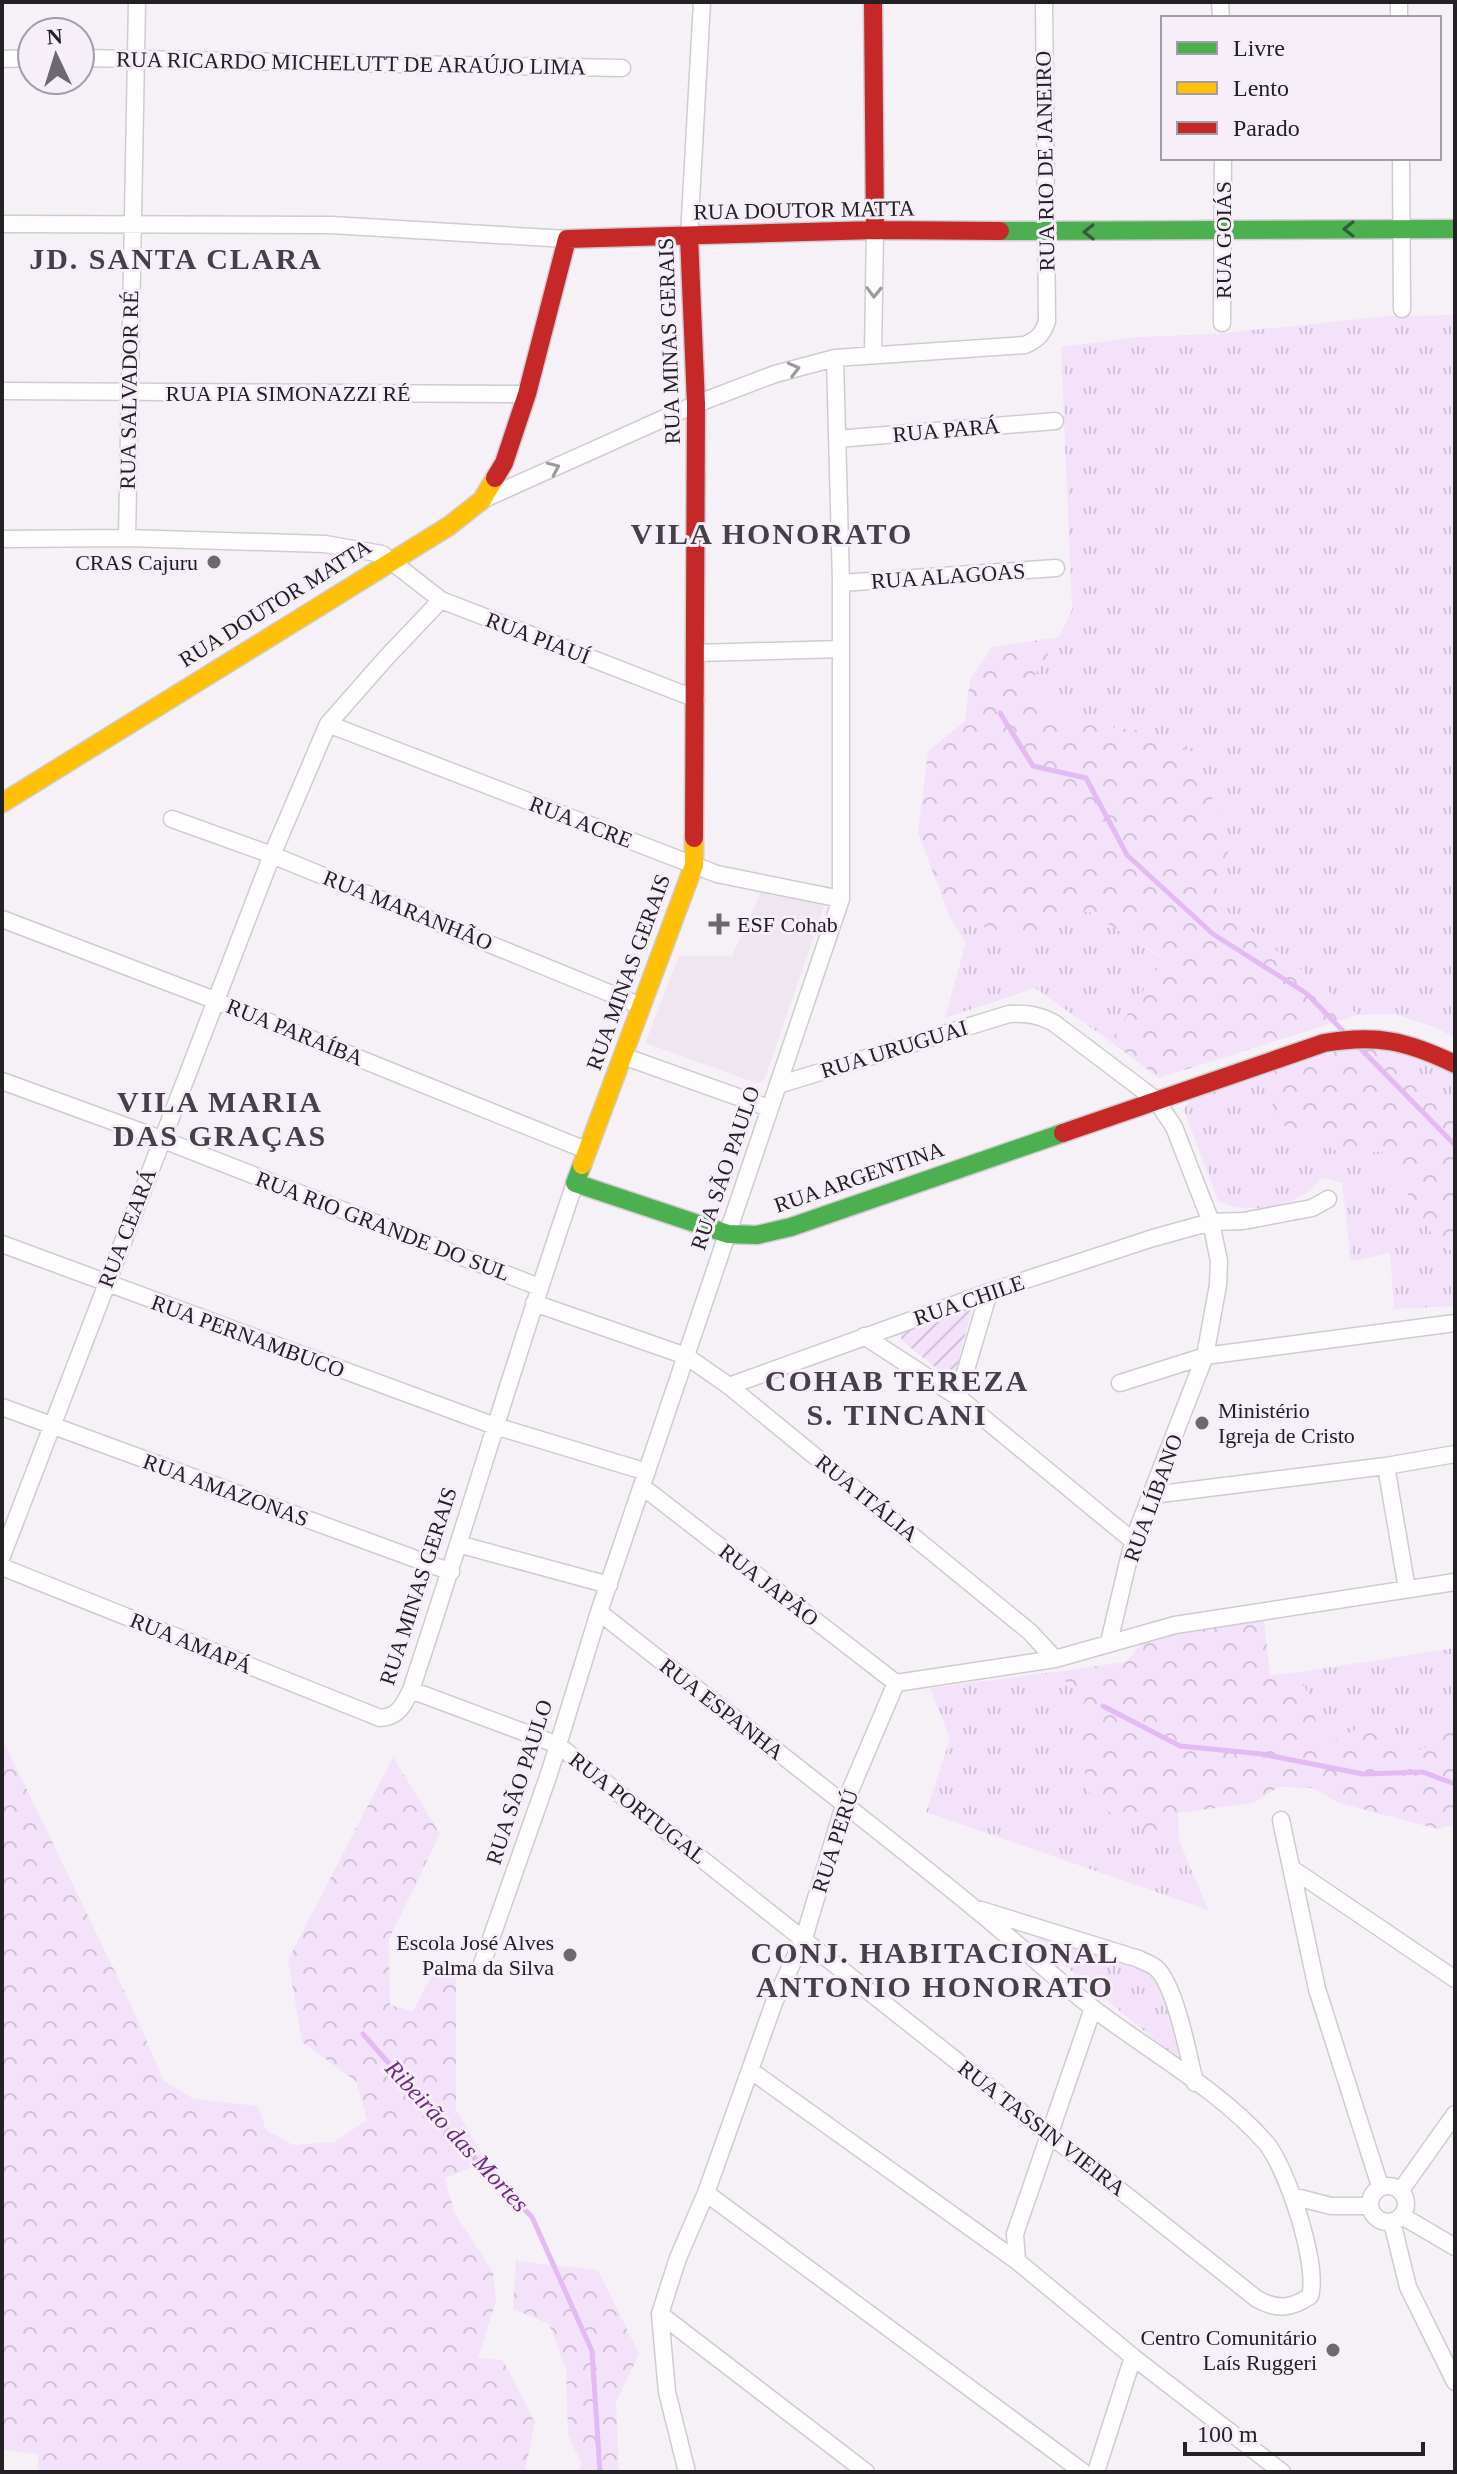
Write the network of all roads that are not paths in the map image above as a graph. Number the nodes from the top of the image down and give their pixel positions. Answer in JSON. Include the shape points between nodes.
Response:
{"nodes":[{"id":1,"x":137,"y":2,"type":"edge"},
{"id":2,"x":702,"y":2,"type":"edge"},
{"id":3,"x":873,"y":2,"type":"edge"},
{"id":4,"x":1044,"y":2,"type":"edge"},
{"id":5,"x":96,"y":58,"type":"edge"},
{"id":6,"x":135,"y":58,"type":"junction"},
{"id":7,"x":622,"y":68,"type":"dead end"},
{"id":8,"x":1223,"y":160,"type":"edge"},
{"id":9,"x":1401,"y":160,"type":"edge"},
{"id":10,"x":2,"y":224,"type":"edge"},
{"id":11,"x":132,"y":225,"type":"junction"},
{"id":12,"x":1401,"y":229,"type":"junction"},
{"id":13,"x":1455,"y":229,"type":"edge"},
{"id":14,"x":875,"y":230,"type":"junction"},
{"id":15,"x":1224,"y":230,"type":"junction"},
{"id":16,"x":1047,"y":232,"type":"junction"},
{"id":17,"x":689,"y":236,"type":"junction"},
{"id":18,"x":567,"y":239,"type":"junction"},
{"id":19,"x":1402,"y":309,"type":"dead end"},
{"id":20,"x":1222,"y":323,"type":"dead end"},
{"id":21,"x":873,"y":354,"type":"junction"},
{"id":22,"x":835,"y":358,"type":"junction"},
{"id":23,"x":2,"y":391,"type":"edge"},
{"id":24,"x":128,"y":393,"type":"junction"},
{"id":25,"x":527,"y":394,"type":"junction"},
{"id":26,"x":696,"y":404,"type":"junction"},
{"id":27,"x":1055,"y":421,"type":"dead end"},
{"id":28,"x":837,"y":439,"type":"junction"},
{"id":29,"x":482,"y":500,"type":"junction"},
{"id":30,"x":127,"y":538,"type":"junction"},
{"id":31,"x":2,"y":539,"type":"edge"},
{"id":32,"x":391,"y":559,"type":"junction"},
{"id":33,"x":1056,"y":568,"type":"dead end"},
{"id":34,"x":841,"y":583,"type":"junction"},
{"id":35,"x":441,"y":600,"type":"junction"},
{"id":36,"x":841,"y":649,"type":"junction"},
{"id":37,"x":696,"y":653,"type":"junction"},
{"id":38,"x":696,"y":699,"type":"junction"},
{"id":39,"x":328,"y":724,"type":"junction"},
{"id":40,"x":2,"y":803,"type":"edge"},
{"id":41,"x":172,"y":819,"type":"dead end"},
{"id":42,"x":272,"y":855,"type":"junction"},
{"id":43,"x":694,"y":865,"type":"junction"},
{"id":44,"x":841,"y":899,"type":"junction"},
{"id":45,"x":2,"y":919,"type":"edge"},
{"id":46,"x":217,"y":1001,"type":"junction"},
{"id":47,"x":641,"y":1006,"type":"junction"},
{"id":48,"x":623,"y":1056,"type":"junction"},
{"id":49,"x":1455,"y":1064,"type":"edge"},
{"id":50,"x":2,"y":1081,"type":"edge"},
{"id":51,"x":778,"y":1085,"type":"junction"},
{"id":52,"x":1156,"y":1100,"type":"junction"},
{"id":53,"x":769,"y":1108,"type":"junction"},
{"id":54,"x":161,"y":1139,"type":"junction"},
{"id":55,"x":586,"y":1150,"type":"junction"},
{"id":56,"x":575,"y":1183,"type":"junction"},
{"id":57,"x":1328,"y":1199,"type":"dead end"},
{"id":58,"x":1211,"y":1222,"type":"junction"},
{"id":59,"x":728,"y":1234,"type":"junction"},
{"id":60,"x":2,"y":1244,"type":"edge"},
{"id":61,"x":107,"y":1284,"type":"junction"},
{"id":62,"x":989,"y":1292,"type":"junction"},
{"id":63,"x":536,"y":1295,"type":"junction"},
{"id":64,"x":1455,"y":1323,"type":"edge"},
{"id":65,"x":864,"y":1336,"type":"junction"},
{"id":66,"x":686,"y":1356,"type":"junction"},
{"id":67,"x":1205,"y":1356,"type":"junction"},
{"id":68,"x":1120,"y":1383,"type":"dead end"},
{"id":69,"x":729,"y":1386,"type":"junction"},
{"id":70,"x":958,"y":1397,"type":"junction"},
{"id":71,"x":2,"y":1407,"type":"edge"},
{"id":72,"x":52,"y":1426,"type":"junction"},
{"id":73,"x":495,"y":1426,"type":"junction"},
{"id":74,"x":1455,"y":1454,"type":"edge"},
{"id":75,"x":1386,"y":1466,"type":"junction"},
{"id":76,"x":645,"y":1480,"type":"junction"},
{"id":77,"x":1152,"y":1495,"type":"junction"},
{"id":78,"x":1133,"y":1541,"type":"junction"},
{"id":79,"x":458,"y":1544,"type":"junction"},
{"id":80,"x":2,"y":1556,"type":"edge"},
{"id":81,"x":2,"y":1567,"type":"edge"},
{"id":82,"x":451,"y":1572,"type":"junction"},
{"id":83,"x":1455,"y":1582,"type":"edge"},
{"id":84,"x":609,"y":1585,"type":"junction"},
{"id":85,"x":1407,"y":1589,"type":"junction"},
{"id":86,"x":599,"y":1612,"type":"junction"},
{"id":87,"x":1109,"y":1642,"type":"junction"},
{"id":88,"x":1055,"y":1659,"type":"junction"},
{"id":89,"x":896,"y":1683,"type":"junction"},
{"id":90,"x":411,"y":1690,"type":"junction"},
{"id":91,"x":380,"y":1718,"type":"joint"},
{"id":92,"x":558,"y":1745,"type":"junction"},
{"id":93,"x":844,"y":1805,"type":"junction"},
{"id":94,"x":1281,"y":1820,"type":"dead end"},
{"id":95,"x":1291,"y":1868,"type":"junction"},
{"id":96,"x":974,"y":1908,"type":"junction"},
{"id":97,"x":804,"y":1938,"type":"junction"},
{"id":98,"x":482,"y":1964,"type":"dead end"},
{"id":99,"x":1455,"y":1979,"type":"edge"},
{"id":100,"x":1093,"y":2008,"type":"junction"},
{"id":101,"x":750,"y":2070,"type":"junction"},
{"id":102,"x":1195,"y":2083,"type":"junction"},
{"id":103,"x":1455,"y":2114,"type":"edge"},
{"id":104,"x":1049,"y":2135,"type":"junction"},
{"id":105,"x":1380,"y":2186,"type":"junction"},
{"id":106,"x":1401,"y":2190,"type":"junction"},
{"id":107,"x":706,"y":2193,"type":"junction"},
{"id":108,"x":1292,"y":2196,"type":"junction"},
{"id":109,"x":1369,"y":2206,"type":"junction"},
{"id":110,"x":1397,"y":2219,"type":"junction"},
{"id":111,"x":1455,"y":2247,"type":"edge"},
{"id":112,"x":1017,"y":2261,"type":"junction"},
{"id":113,"x":1285,"y":2308,"type":"joint"},
{"id":114,"x":660,"y":2314,"type":"junction"},
{"id":115,"x":1133,"y":2357,"type":"junction"},
{"id":116,"x":1455,"y":2382,"type":"edge"},
{"id":117,"x":687,"y":2472,"type":"edge"},
{"id":118,"x":866,"y":2472,"type":"edge"},
{"id":119,"x":1083,"y":2472,"type":"edge"},
{"id":120,"x":1096,"y":2472,"type":"edge"},
{"id":121,"x":1282,"y":2472,"type":"edge"}],
"edges":[{"from":1,"to":6,"type":"street","name":"RUA SALVADOR RÉ"},
{"from":2,"to":17,"type":"street","name":"RUA MINAS GERAIS"},
{"from":3,"to":14,"type":"street"},
{"from":4,"to":16,"type":"street","name":"RUA RIO DE JANEIRO"},
{"from":5,"to":6,"type":"street","name":"RUA RICARDO MICHELUTT DE ARAÚJO LIMA"},
{"from":6,"to":7,"type":"street","name":"RUA RICARDO MICHELUTT DE ARAÚJO LIMA"},
{"from":6,"to":11,"type":"street","name":"RUA SALVADOR RÉ"},
{"from":8,"to":15,"type":"street","name":"RUA GOIÁS"},
{"from":9,"to":12,"type":"street"},
{"from":10,"to":11,"type":"street"},
{"from":11,"to":18,"type":"street","via":[[331,225]]},
{"from":11,"to":24,"type":"street","name":"RUA SALVADOR RÉ"},
{"from":12,"to":13,"type":"street","name":"RUA DOUTOR MATTA"},
{"from":12,"to":15,"type":"street","name":"RUA DOUTOR MATTA","one_way":true},
{"from":12,"to":19,"type":"street"},
{"from":14,"to":16,"type":"street","name":"RUA DOUTOR MATTA"},
{"from":14,"to":17,"type":"street","name":"RUA DOUTOR MATTA"},
{"from":14,"to":21,"type":"street","one_way":true},
{"from":15,"to":16,"type":"street","name":"RUA DOUTOR MATTA","one_way":true},
{"from":15,"to":20,"type":"street","name":"RUA GOIÁS"},
{"from":16,"to":21,"type":"street","name":"RUA RIO DE JANEIRO","via":[[1047,321],[1037,340]]},
{"from":17,"to":18,"type":"street","name":"RUA DOUTOR MATTA"},
{"from":17,"to":26,"type":"street","name":"RUA MINAS GERAIS"},
{"from":18,"to":25,"type":"street","name":"RUA DOUTOR MATTA"},
{"from":21,"to":22,"type":"street"},
{"from":26,"to":22,"type":"street","one_way":true},
{"from":22,"to":28,"type":"street","name":"RUA SÃO PAULO"},
{"from":23,"to":24,"type":"street","name":"RUA PIA SIMONAZZI RÉ"},
{"from":24,"to":25,"type":"street","name":"RUA PIA SIMONAZZI RÉ"},
{"from":24,"to":30,"type":"street","name":"RUA SALVADOR RÉ"},
{"from":25,"to":29,"type":"street","name":"RUA DOUTOR MATTA","via":[[504,463]]},
{"from":29,"to":26,"type":"street","one_way":true},
{"from":26,"to":37,"type":"street","name":"RUA MINAS GERAIS"},
{"from":27,"to":28,"type":"street","name":"RUA PARÁ"},
{"from":28,"to":34,"type":"street","name":"RUA SÃO PAULO"},
{"from":29,"to":32,"type":"street","name":"RUA DOUTOR MATTA"},
{"from":30,"to":31,"type":"street"},
{"from":30,"to":32,"type":"street","via":[[325,544]]},
{"from":32,"to":35,"type":"street","name":"RUA PIAUÍ"},
{"from":32,"to":40,"type":"street","name":"RUA DOUTOR MATTA"},
{"from":33,"to":34,"type":"street","name":"RUA ALAGOAS"},
{"from":34,"to":36,"type":"street","name":"RUA SÃO PAULO"},
{"from":35,"to":38,"type":"street","name":"RUA PIAUÍ"},
{"from":35,"to":39,"type":"street","name":"RUA CEARÁ"},
{"from":36,"to":37,"type":"street"},
{"from":36,"to":44,"type":"street","name":"RUA SÃO PAULO"},
{"from":37,"to":38,"type":"street","name":"RUA MINAS GERAIS"},
{"from":38,"to":43,"type":"street","name":"RUA MINAS GERAIS"},
{"from":39,"to":42,"type":"street","name":"RUA CEARÁ"},
{"from":39,"to":43,"type":"street","name":"RUA ACRE"},
{"from":41,"to":42,"type":"street","name":"RUA MARANHÃO"},
{"from":42,"to":46,"type":"street","name":"RUA CEARÁ"},
{"from":42,"to":47,"type":"street","name":"RUA MARANHÃO"},
{"from":43,"to":44,"type":"street","name":"RUA ACRE"},
{"from":43,"to":47,"type":"street","name":"RUA MINAS GERAIS"},
{"from":44,"to":51,"type":"street","name":"RUA SÃO PAULO"},
{"from":45,"to":46,"type":"street","name":"RUA PARAÍBA"},
{"from":46,"to":54,"type":"street","name":"RUA CEARÁ"},
{"from":46,"to":55,"type":"street","name":"RUA PARAÍBA"},
{"from":47,"to":48,"type":"street","name":"RUA MINAS GERAIS"},
{"from":48,"to":53,"type":"street"},
{"from":48,"to":55,"type":"street","name":"RUA MINAS GERAIS"},
{"from":49,"to":52,"type":"street","name":"RUA ARGENTINA","via":[[1412,1043],[1358,1036]]},
{"from":50,"to":54,"type":"street","name":"RUA RIO GRANDE DO SUL"},
{"from":51,"to":52,"type":"street","name":"RUA URUGUAI","via":[[1009,1014],[1040,1015]]},
{"from":51,"to":53,"type":"street","name":"RUA SÃO PAULO"},
{"from":52,"to":58,"type":"street","name":"RUA LÍBANO","via":[[1174,1127]]},
{"from":52,"to":59,"type":"street","name":"RUA ARGENTINA","via":[[791,1227],[757,1235]]},
{"from":53,"to":59,"type":"street","name":"RUA SÃO PAULO"},
{"from":54,"to":61,"type":"street","name":"RUA CEARÁ"},
{"from":54,"to":63,"type":"street","name":"RUA RIO GRANDE DO SUL"},
{"from":55,"to":56,"type":"street","name":"RUA MINAS GERAIS"},
{"from":56,"to":59,"type":"street","name":"RUA ARGENTINA"},
{"from":56,"to":63,"type":"street","name":"RUA MINAS GERAIS"},
{"from":57,"to":58,"type":"street","name":"RUA CHILE","via":[[1312,1208]]},
{"from":58,"to":62,"type":"street","name":"RUA CHILE"},
{"from":58,"to":67,"type":"street","name":"RUA LÍBANO","via":[[1219,1261]]},
{"from":59,"to":66,"type":"street","name":"RUA SÃO PAULO"},
{"from":60,"to":61,"type":"street","name":"RUA PERNAMBUCO"},
{"from":61,"to":72,"type":"street","name":"RUA CEARÁ"},
{"from":61,"to":73,"type":"street","name":"RUA PERNAMBUCO"},
{"from":62,"to":65,"type":"street","name":"RUA CHILE"},
{"from":62,"to":70,"type":"street"},
{"from":63,"to":66,"type":"street","name":"RUA ITÁLIA"},
{"from":63,"to":73,"type":"street","name":"RUA MINAS GERAIS"},
{"from":64,"to":67,"type":"street"},
{"from":65,"to":69,"type":"street","name":"RUA CHILE"},
{"from":65,"to":70,"type":"street"},
{"from":66,"to":69,"type":"street","name":"RUA ITÁLIA"},
{"from":66,"to":76,"type":"street","name":"RUA SÃO PAULO"},
{"from":67,"to":68,"type":"street"},
{"from":67,"to":77,"type":"street","name":"RUA LÍBANO"},
{"from":69,"to":88,"type":"street","name":"RUA ITÁLIA","via":[[1030,1632]]},
{"from":70,"to":78,"type":"street"},
{"from":71,"to":72,"type":"street","name":"RUA AMAZONAS"},
{"from":72,"to":80,"type":"street","name":"RUA CEARÁ"},
{"from":72,"to":82,"type":"street","name":"RUA AMAZONAS"},
{"from":73,"to":76,"type":"street","name":"RUA JAPÃO"},
{"from":73,"to":79,"type":"street","name":"RUA MINAS GERAIS"},
{"from":74,"to":75,"type":"street"},
{"from":75,"to":77,"type":"street"},
{"from":75,"to":85,"type":"street"},
{"from":76,"to":84,"type":"street","name":"RUA SÃO PAULO"},
{"from":76,"to":89,"type":"street","name":"RUA JAPÃO"},
{"from":77,"to":78,"type":"street","name":"RUA LÍBANO"},
{"from":78,"to":87,"type":"street","name":"RUA LÍBANO"},
{"from":79,"to":82,"type":"street","name":"RUA MINAS GERAIS"},
{"from":79,"to":84,"type":"street"},
{"from":81,"to":91,"type":"street","name":"RUA AMAPÁ"},
{"from":82,"to":90,"type":"street","name":"RUA MINAS GERAIS"},
{"from":83,"to":85,"type":"street"},
{"from":84,"to":86,"type":"street","name":"RUA SÃO PAULO"},
{"from":85,"to":87,"type":"street","via":[[1175,1625]]},
{"from":86,"to":92,"type":"street","name":"RUA SÃO PAULO"},
{"from":86,"to":93,"type":"street","name":"RUA ESPANHA"},
{"from":87,"to":88,"type":"street"},
{"from":88,"to":89,"type":"street"},
{"from":89,"to":93,"type":"street","name":"RUA PERÚ"},
{"from":90,"to":91,"type":"street","name":"RUA MINAS GERAIS","via":[[403,1707]]},
{"from":90,"to":92,"type":"street","name":"RUA PORTUGAL"},
{"from":92,"to":97,"type":"street","name":"RUA PORTUGAL"},
{"from":92,"to":98,"type":"street","name":"RUA SÃO PAULO"},
{"from":93,"to":96,"type":"street","name":"RUA ESPANHA"},
{"from":93,"to":97,"type":"street","name":"RUA PERÚ"},
{"from":94,"to":95,"type":"street"},
{"from":95,"to":99,"type":"street"},
{"from":95,"to":105,"type":"street","via":[[1317,1989]]},
{"from":96,"to":100,"type":"street","name":"RUA ESPANHA"},
{"from":96,"to":102,"type":"street","via":[[1157,1969],[1181,2024]]},
{"from":97,"to":101,"type":"street","name":"RUA PERÚ"},
{"from":97,"to":104,"type":"street","name":"RUA TASSIN VIEIRA"},
{"from":100,"to":102,"type":"street","name":"RUA ESPANHA"},
{"from":100,"to":104,"type":"street"},
{"from":101,"to":107,"type":"street","name":"RUA PERÚ"},
{"from":101,"to":112,"type":"street"},
{"from":102,"to":108,"type":"street","name":"RUA ESPANHA","via":[[1268,2144]]},
{"from":103,"to":106,"type":"street"},
{"from":104,"to":112,"type":"street","via":[[1015,2234]]},
{"from":104,"to":113,"type":"street","name":"RUA TASSIN VIEIRA","via":[[1257,2299]]},
{"from":105,"to":106,"type":"street"},
{"from":105,"to":109,"type":"street"},
{"from":106,"to":110,"type":"street","via":[[1407,2204]]},
{"from":107,"to":114,"type":"street","name":"RUA PERÚ"},
{"from":107,"to":119,"type":"street"},
{"from":108,"to":109,"type":"street","via":[[1339,2207]]},
{"from":108,"to":113,"type":"street","name":"RUA ESPANHA","via":[[1314,2283],[1310,2296]]},
{"from":109,"to":110,"type":"street","via":[[1375,2218]]},
{"from":110,"to":111,"type":"street"},
{"from":110,"to":116,"type":"street","via":[[1408,2287]]},
{"from":112,"to":115,"type":"street"},
{"from":114,"to":117,"type":"street","via":[[667,2392]]},
{"from":114,"to":118,"type":"street"},
{"from":115,"to":120,"type":"street"},
{"from":115,"to":121,"type":"street"}]}
